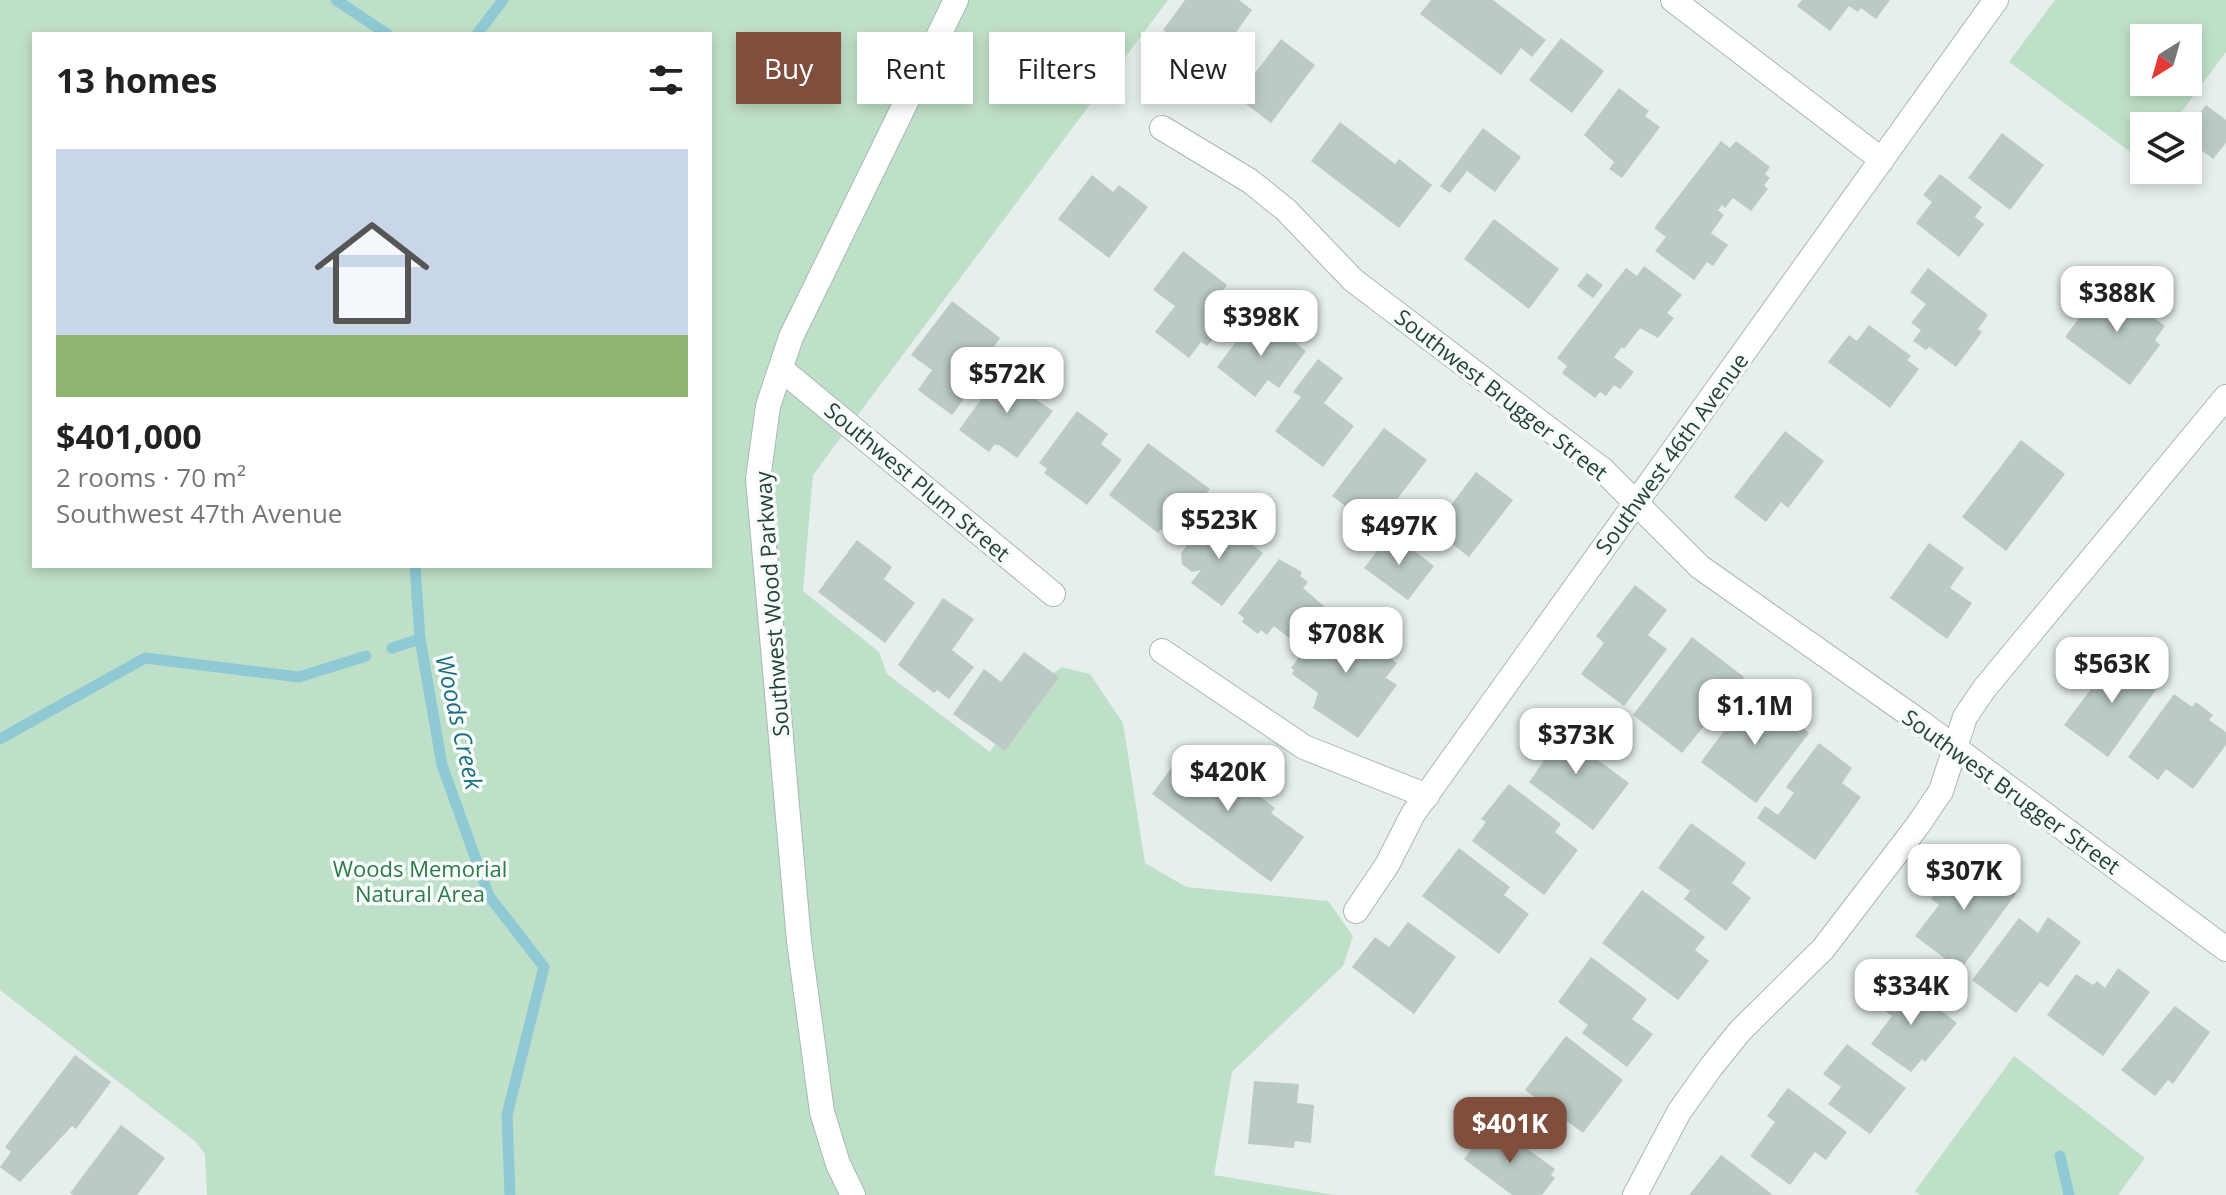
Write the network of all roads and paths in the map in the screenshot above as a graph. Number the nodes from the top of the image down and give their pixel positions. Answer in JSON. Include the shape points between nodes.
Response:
{"nodes":[{"id":1,"x":956,"y":0,"type":"edge"},
{"id":2,"x":1673,"y":0,"type":"edge"},
{"id":3,"x":1996,"y":0,"type":"edge"},
{"id":4,"x":1162,"y":128,"type":"dead end"},
{"id":5,"x":1882,"y":160,"type":"junction"},
{"id":6,"x":781,"y":369,"type":"junction"},
{"id":7,"x":2226,"y":397,"type":"edge"},
{"id":8,"x":1635,"y":502,"type":"junction"},
{"id":9,"x":1053,"y":594,"type":"dead end"},
{"id":10,"x":1162,"y":651,"type":"dead end"},
{"id":11,"x":1956,"y":750,"type":"junction"},
{"id":12,"x":1427,"y":796,"type":"junction"},
{"id":13,"x":1356,"y":911,"type":"dead end"},
{"id":14,"x":2226,"y":949,"type":"edge"},
{"id":15,"x":853,"y":1195,"type":"edge"},
{"id":16,"x":1635,"y":1195,"type":"edge"}],
"edges":[{"from":1,"to":6,"type":"street","name":"Southwest Wood Parkway","via":[[791,337]]},
{"from":2,"to":5,"type":"street"},
{"from":3,"to":5,"type":"street","name":"Southwest 46th Avenue"},
{"from":4,"to":8,"type":"street","name":"Southwest Brugger Street","via":[[1250,181],[1308,230],[1353,280],[1603,470]]},
{"from":5,"to":8,"type":"street","name":"Southwest 46th Avenue"},
{"from":6,"to":9,"type":"street","name":"Southwest Plum Street"},
{"from":6,"to":15,"type":"street","name":"Southwest Wood Parkway","via":[[768,406],[758,479],[799,941],[822,1112]]},
{"from":7,"to":11,"type":"street","via":[[1984,689],[1965,717]]},
{"from":8,"to":11,"type":"street","name":"Southwest Brugger Street","via":[[1700,567]]},
{"from":8,"to":12,"type":"street","name":"Southwest 46th Avenue"},
{"from":10,"to":12,"type":"street","via":[[1304,747]]},
{"from":11,"to":14,"type":"street","name":"Southwest Brugger Street"},
{"from":11,"to":16,"type":"street","via":[[1941,791],[1823,949],[1711,1067],[1679,1112]]},
{"from":12,"to":13,"type":"street","name":"Southwest 46th Avenue"}]}
